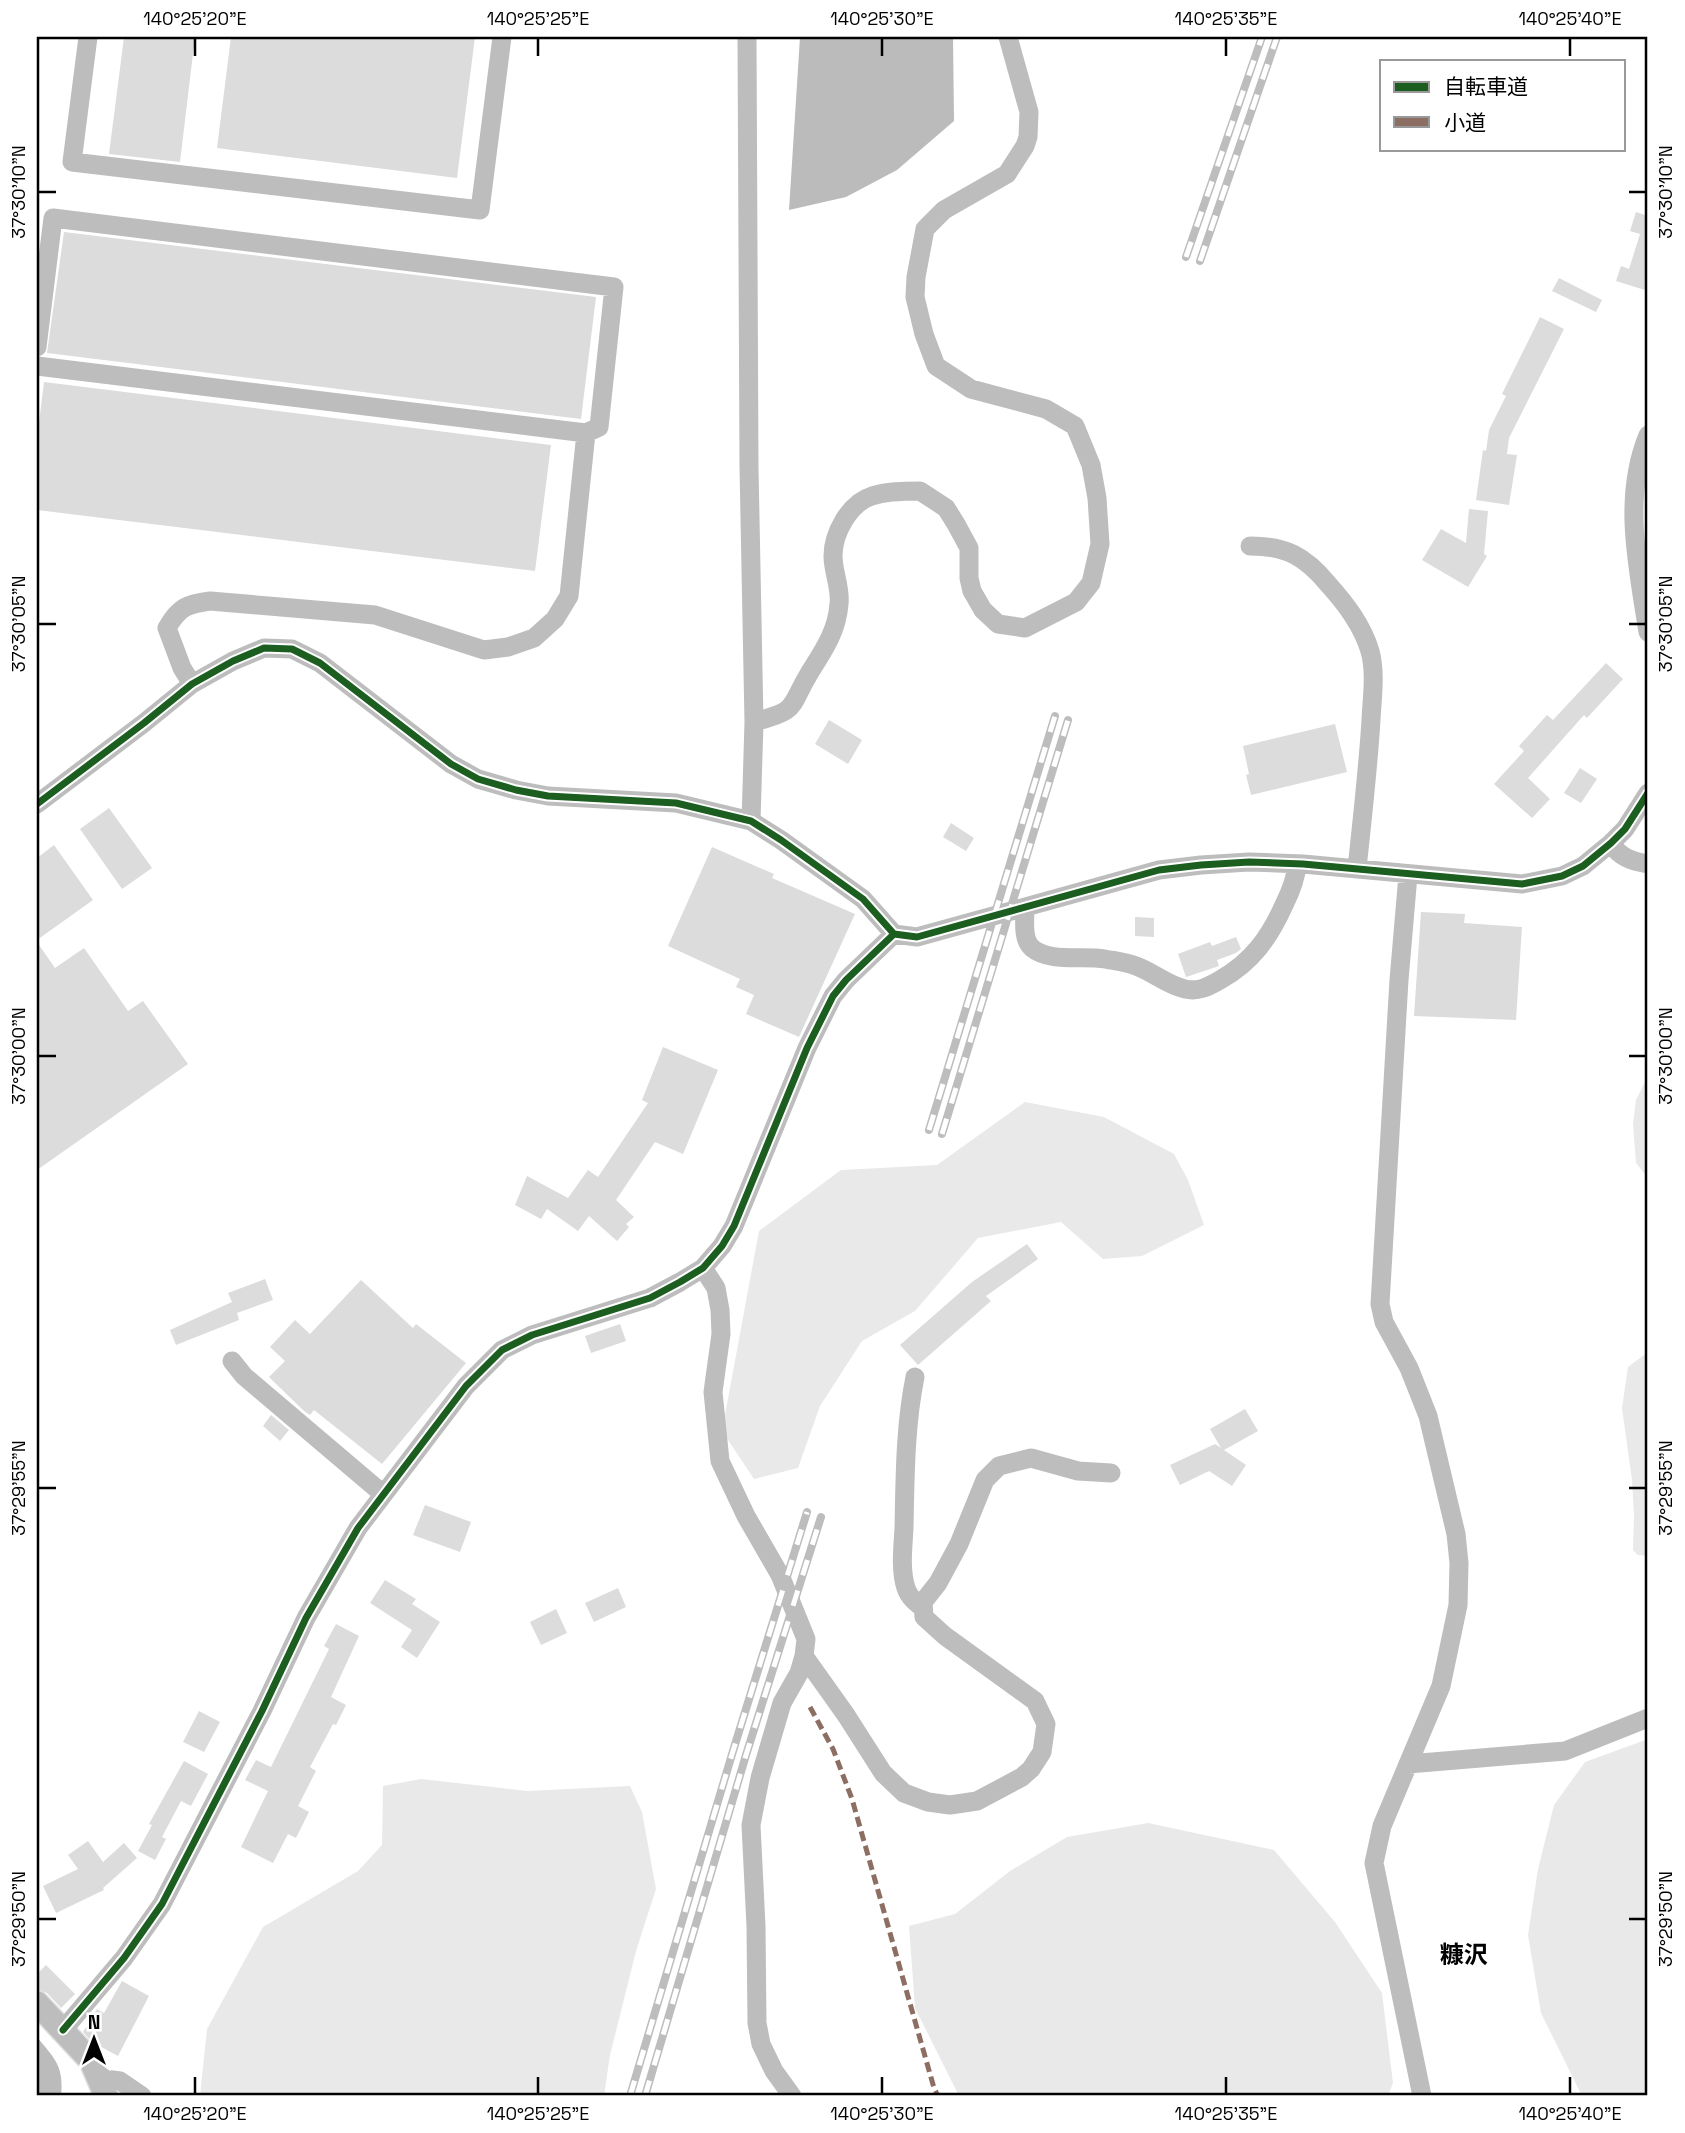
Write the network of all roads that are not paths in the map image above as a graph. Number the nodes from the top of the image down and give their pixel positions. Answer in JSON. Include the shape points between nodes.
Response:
{"nodes":[{"id":1,"x":88,"y":37,"type":"edge"},
{"id":2,"x":502,"y":37,"type":"edge"},
{"id":3,"x":747,"y":37,"type":"edge"},
{"id":4,"x":1008,"y":37,"type":"edge"},
{"id":5,"x":37,"y":347,"type":"edge"},
{"id":6,"x":37,"y":366,"type":"edge"},
{"id":7,"x":586,"y":433,"type":"junction"},
{"id":8,"x":1648,"y":435,"type":"edge"},
{"id":9,"x":1250,"y":546,"type":"dead end"},
{"id":10,"x":1648,"y":632,"type":"edge"},
{"id":11,"x":192,"y":684,"type":"junction"},
{"id":12,"x":754,"y":722,"type":"junction"},
{"id":13,"x":1648,"y":793,"type":"edge"},
{"id":14,"x":37,"y":804,"type":"edge"},
{"id":15,"x":751,"y":821,"type":"junction"},
{"id":16,"x":1611,"y":843,"type":"junction"},
{"id":17,"x":1297,"y":864,"type":"junction"},
{"id":18,"x":1648,"y":864,"type":"edge"},
{"id":19,"x":1357,"y":869,"type":"junction"},
{"id":20,"x":1408,"y":875,"type":"junction"},
{"id":21,"x":1025,"y":907,"type":"junction"},
{"id":22,"x":894,"y":934,"type":"junction"},
{"id":23,"x":703,"y":1268,"type":"junction"},
{"id":24,"x":232,"y":1361,"type":"dead end"},
{"id":25,"x":915,"y":1377,"type":"dead end"},
{"id":26,"x":1111,"y":1473,"type":"dead end"},
{"id":27,"x":383,"y":1494,"type":"junction"},
{"id":28,"x":923,"y":1608,"type":"junction"},
{"id":29,"x":804,"y":1656,"type":"junction"},
{"id":30,"x":1648,"y":1718,"type":"edge"},
{"id":31,"x":1408,"y":1764,"type":"junction"},
{"id":32,"x":37,"y":2003,"type":"edge"},
{"id":33,"x":64,"y":2030,"type":"junction"},
{"id":34,"x":102,"y":2087,"type":"edge"},
{"id":35,"x":142,"y":2096,"type":"edge"},
{"id":36,"x":792,"y":2096,"type":"edge"},
{"id":37,"x":1422,"y":2096,"type":"edge"}],
"edges":[{"from":1,"to":2,"type":"street","via":[[72,162],[481,210]]},
{"from":3,"to":12,"type":"street"},
{"from":4,"to":12,"type":"street","via":[[1030,112],[1025,146],[1007,174],[944,209],[926,229],[915,297],[936,366],[971,389],[1046,409],[1075,426],[1091,465],[1097,498],[1100,544],[1091,583],[1076,602],[1025,628],[998,624],[972,591],[969,548],[946,508],[920,491],[873,495],[861,501],[835,537],[840,601],[836,626],[824,653],[792,708]]},
{"from":5,"to":7,"type":"street","via":[[53,218],[614,287],[599,427]]},
{"from":6,"to":7,"type":"street"},
{"from":7,"to":11,"type":"street","via":[[569,596],[555,619],[534,638],[508,648],[484,650],[375,615],[210,601],[188,604],[167,628]]},
{"from":8,"to":10,"type":"street","via":[[1634,483],[1633,511]]},
{"from":9,"to":19,"type":"street","via":[[1290,552],[1318,571],[1350,610],[1371,654],[1373,685]]},
{"from":11,"to":14,"type":"street"},
{"from":11,"to":15,"type":"street","via":[[264,648],[292,649],[320,663],[451,764],[478,779],[548,796],[676,803]]},
{"from":12,"to":15,"type":"street"},
{"from":13,"to":16,"type":"street"},
{"from":15,"to":22,"type":"street","via":[[863,899]]},
{"from":16,"to":18,"type":"street","via":[[1617,853]]},
{"from":16,"to":20,"type":"street","via":[[1562,876],[1522,884]]},
{"from":17,"to":19,"type":"street"},
{"from":17,"to":21,"type":"street","via":[[1249,862],[1159,870]]},
{"from":17,"to":21,"type":"street","via":[[1293,886],[1260,948],[1246,963],[1204,989],[1186,989],[1114,960],[1040,955],[1029,945]]},
{"from":19,"to":20,"type":"street"},
{"from":20,"to":31,"type":"street","via":[[1380,1304],[1428,1416],[1459,1563],[1458,1605],[1441,1686]]},
{"from":21,"to":22,"type":"street","via":[[917,937]]},
{"from":22,"to":23,"type":"street","via":[[833,996],[734,1226]]},
{"from":23,"to":27,"type":"street","via":[[650,1298],[532,1335],[502,1350],[466,1386]]},
{"from":23,"to":29,"type":"street","via":[[716,1288],[720,1310],[713,1392],[720,1461],[780,1575],[806,1639]]},
{"from":24,"to":27,"type":"street","via":[[243,1376]]},
{"from":25,"to":28,"type":"street","via":[[903,1559],[905,1587]]},
{"from":26,"to":28,"type":"street","via":[[1078,1471],[1031,1458],[999,1465],[985,1480],[959,1545]]},
{"from":27,"to":33,"type":"street","via":[[306,1618],[162,1904]]},
{"from":28,"to":29,"type":"street","via":[[923,1617],[945,1636],[1035,1701],[1046,1724],[1042,1752],[1031,1769],[977,1801],[950,1805],[904,1793],[883,1773]]},
{"from":29,"to":36,"type":"street","via":[[776,1721],[751,1825],[757,2022],[761,2044]]},
{"from":30,"to":31,"type":"street","via":[[1565,1751]]},
{"from":31,"to":37,"type":"street","via":[[1382,1826],[1374,1863]]},
{"from":32,"to":33,"type":"main road"},
{"from":33,"to":34,"type":"main road","via":[[91,2061]]},
{"from":34,"to":35,"type":"street","via":[[120,2081]]}]}
